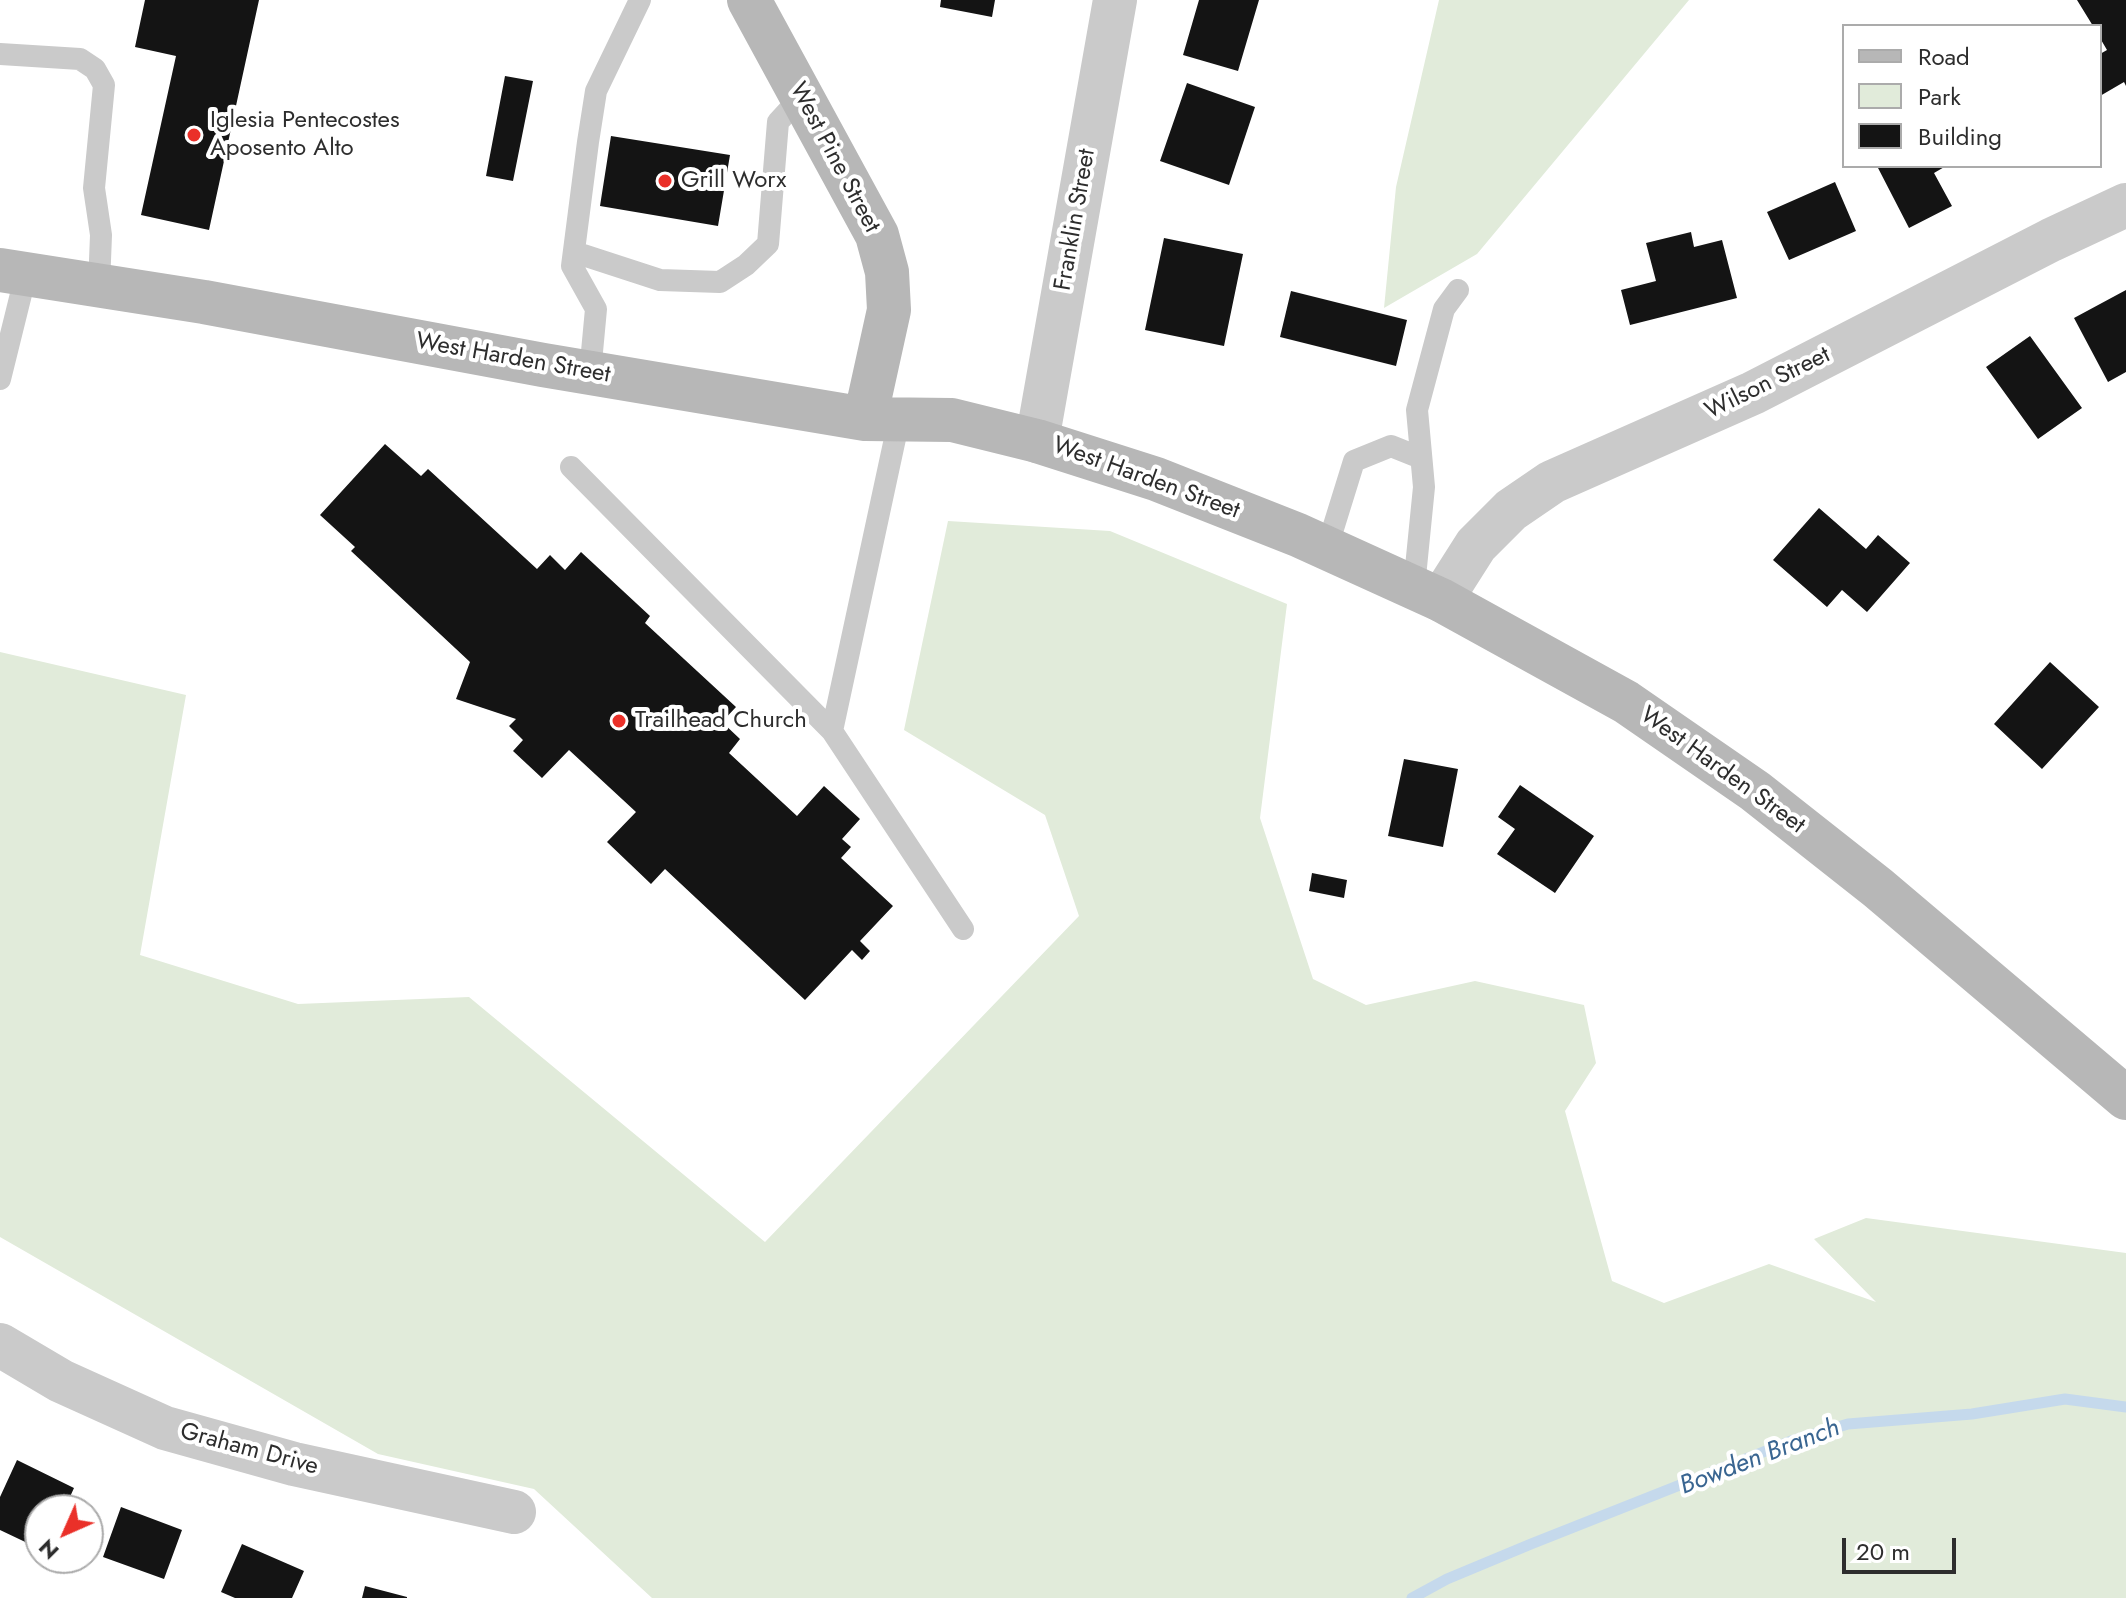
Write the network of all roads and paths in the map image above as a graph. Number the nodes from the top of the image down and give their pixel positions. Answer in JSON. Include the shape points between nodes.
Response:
{"nodes":[{"id":1,"x":640,"y":0,"type":"edge"},
{"id":2,"x":749,"y":0,"type":"edge"},
{"id":3,"x":1115,"y":0,"type":"edge"},
{"id":4,"x":0,"y":54,"type":"edge"},
{"id":5,"x":801,"y":97,"type":"junction"},
{"id":6,"x":2126,"y":205,"type":"edge"},
{"id":7,"x":574,"y":252,"type":"junction"},
{"id":8,"x":13,"y":272,"type":"edge"},
{"id":9,"x":99,"y":286,"type":"junction"},
{"id":10,"x":1458,"y":290,"type":"dead end"},
{"id":11,"x":590,"y":373,"type":"junction"},
{"id":12,"x":0,"y":379,"type":"edge"},
{"id":13,"x":882,"y":420,"type":"junction"},
{"id":14,"x":1037,"y":441,"type":"junction"},
{"id":15,"x":1421,"y":458,"type":"junction"},
{"id":16,"x":571,"y":467,"type":"dead end"},
{"id":17,"x":1327,"y":548,"type":"junction"},
{"id":18,"x":1428,"y":593,"type":"junction"},
{"id":19,"x":832,"y":731,"type":"junction"},
{"id":20,"x":963,"y":929,"type":"dead end"},
{"id":21,"x":2126,"y":1098,"type":"edge"},
{"id":22,"x":0,"y":1345,"type":"edge"},
{"id":23,"x":514,"y":1512,"type":"dead end"}],
"edges":[{"from":1,"to":7,"type":"lane","via":[[596,91]]},
{"from":2,"to":5,"type":"main road","name":"West Pine Street"},
{"from":3,"to":14,"type":"street","name":"Franklin Street"},
{"from":4,"to":9,"type":"lane","via":[[80,59],[95,69],[104,85],[94,188],[101,235]]},
{"from":5,"to":7,"type":"lane","via":[[778,122],[768,244],[746,265],[720,282],[660,280]]},
{"from":5,"to":13,"type":"main road","name":"West Pine Street","via":[[877,235],[887,272]]},
{"from":6,"to":18,"type":"street","name":"Wilson Street","via":[[1753,393],[1552,482],[1511,510]]},
{"from":7,"to":11,"type":"lane","via":[[572,266],[596,309]]},
{"from":8,"to":9,"type":"main road","name":"West Harden Street"},
{"from":8,"to":12,"type":"lane"},
{"from":9,"to":11,"type":"main road","name":"West Harden Street"},
{"from":10,"to":15,"type":"lane","via":[[1444,309],[1417,410]]},
{"from":11,"to":13,"type":"main road","name":"West Harden Street"},
{"from":13,"to":14,"type":"main road","name":"West Harden Street","via":[[952,420]]},
{"from":13,"to":19,"type":"lane"},
{"from":14,"to":17,"type":"main road","name":"West Harden Street","via":[[1156,479]]},
{"from":15,"to":17,"type":"lane","via":[[1391,446],[1354,461]]},
{"from":15,"to":18,"type":"lane"},
{"from":16,"to":19,"type":"lane"},
{"from":17,"to":18,"type":"main road","name":"West Harden Street"},
{"from":18,"to":21,"type":"main road","name":"West Harden Street","via":[[1626,702],[1755,791]]},
{"from":19,"to":20,"type":"lane"},
{"from":22,"to":23,"type":"street","name":"Graham Drive","via":[[61,1381],[165,1428],[294,1464]]}]}
